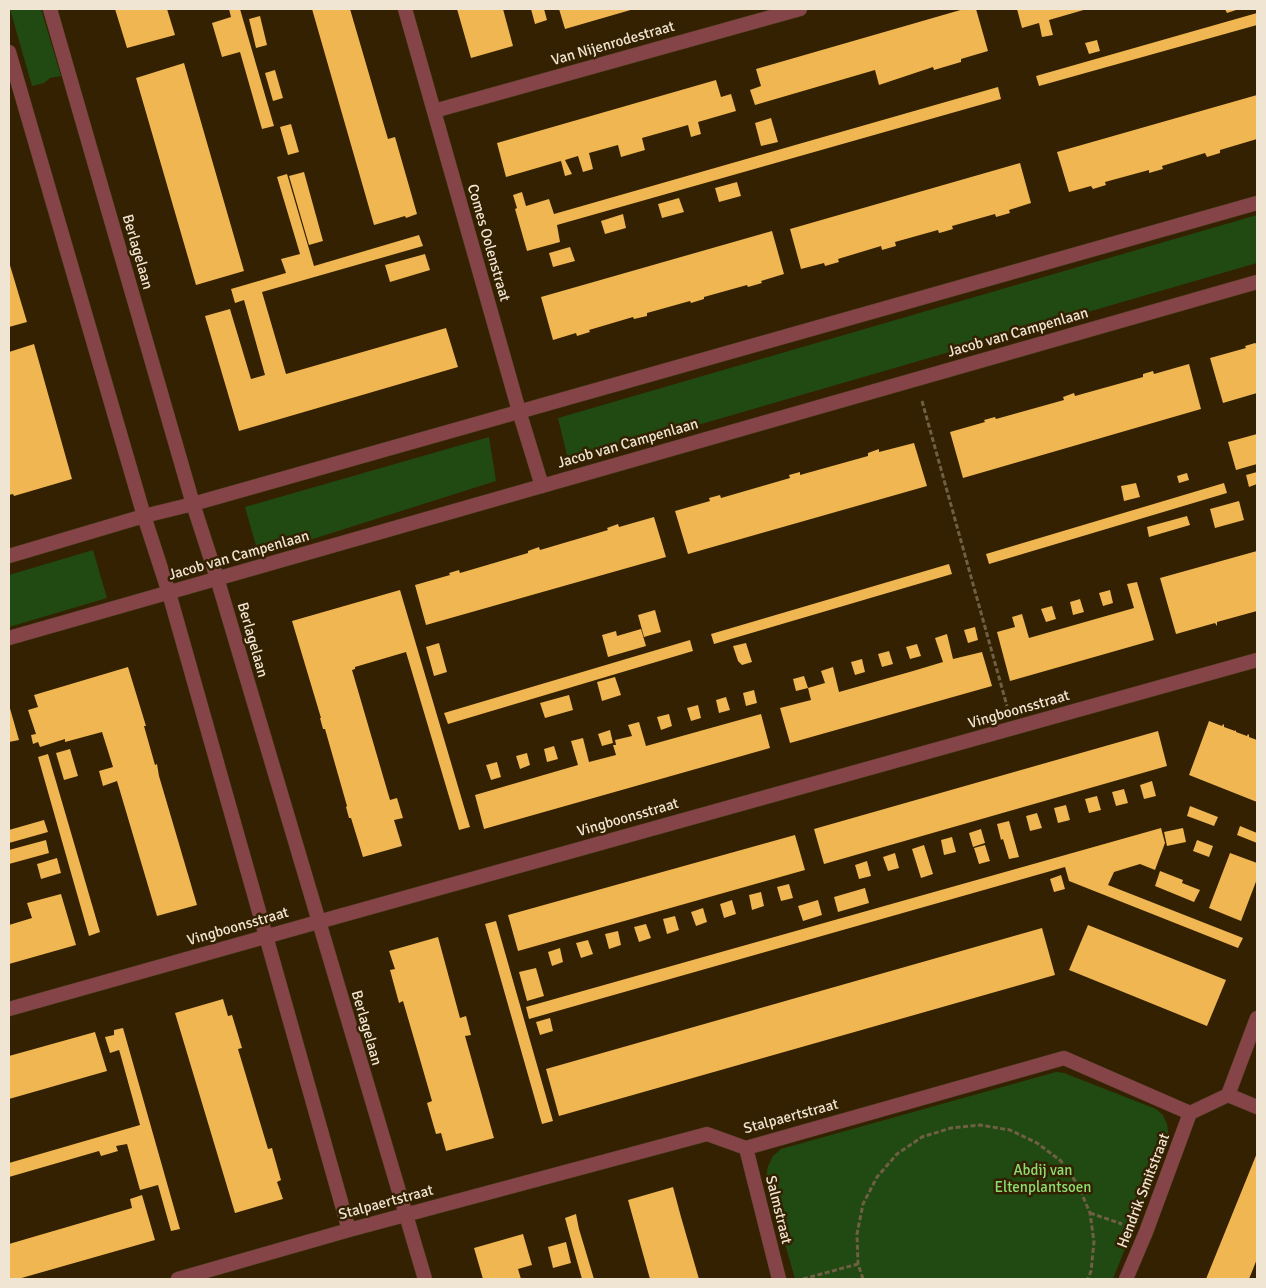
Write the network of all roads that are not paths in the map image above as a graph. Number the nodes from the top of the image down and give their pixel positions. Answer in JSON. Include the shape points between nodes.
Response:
{"nodes":[{"id":1,"x":50,"y":9,"type":"edge"},
{"id":2,"x":405,"y":9,"type":"edge"},
{"id":3,"x":800,"y":9,"type":"edge"},
{"id":4,"x":9,"y":52,"type":"edge"},
{"id":5,"x":434,"y":111,"type":"junction"},
{"id":6,"x":1257,"y":203,"type":"edge"},
{"id":7,"x":1257,"y":282,"type":"edge"},
{"id":8,"x":519,"y":411,"type":"junction"},
{"id":9,"x":542,"y":486,"type":"junction"},
{"id":10,"x":193,"y":504,"type":"junction"},
{"id":11,"x":144,"y":516,"type":"junction"},
{"id":12,"x":9,"y":556,"type":"edge"},
{"id":13,"x":217,"y":578,"type":"junction"},
{"id":14,"x":169,"y":593,"type":"junction"},
{"id":15,"x":9,"y":638,"type":"edge"},
{"id":16,"x":1257,"y":660,"type":"edge"},
{"id":17,"x":318,"y":922,"type":"junction"},
{"id":18,"x":265,"y":937,"type":"junction"},
{"id":19,"x":9,"y":1009,"type":"edge"},
{"id":20,"x":1257,"y":1018,"type":"edge"},
{"id":21,"x":1228,"y":1095,"type":"junction"},
{"id":22,"x":1257,"y":1107,"type":"edge"},
{"id":23,"x":1190,"y":1113,"type":"junction"},
{"id":24,"x":746,"y":1148,"type":"junction"},
{"id":25,"x":405,"y":1215,"type":"junction"},
{"id":26,"x":349,"y":1230,"type":"junction"},
{"id":27,"x":178,"y":1279,"type":"edge"},
{"id":28,"x":425,"y":1279,"type":"edge"},
{"id":29,"x":779,"y":1279,"type":"edge"},
{"id":30,"x":1126,"y":1279,"type":"edge"}],
"edges":[{"from":1,"to":10,"type":"street","name":"Berlagelaan"},
{"from":2,"to":5,"type":"street","name":"Comes Oolenstraat"},
{"from":3,"to":5,"type":"street","name":"Van Nijenrodestraat"},
{"from":4,"to":11,"type":"street"},
{"from":5,"to":8,"type":"street","name":"Comes Oolenstraat"},
{"from":6,"to":8,"type":"street"},
{"from":7,"to":9,"type":"street","name":"Jacob van Campenlaan"},
{"from":8,"to":9,"type":"street","name":"Comes Oolenstraat"},
{"from":8,"to":10,"type":"street"},
{"from":9,"to":13,"type":"street","name":"Jacob van Campenlaan"},
{"from":10,"to":11,"type":"street"},
{"from":10,"to":13,"type":"street","name":"Berlagelaan"},
{"from":11,"to":12,"type":"street"},
{"from":11,"to":14,"type":"street"},
{"from":13,"to":14,"type":"street","name":"Jacob van Campenlaan"},
{"from":13,"to":17,"type":"street","name":"Berlagelaan"},
{"from":14,"to":15,"type":"street","name":"Jacob van Campenlaan"},
{"from":14,"to":18,"type":"street"},
{"from":16,"to":17,"type":"street","name":"Vingboonsstraat"},
{"from":17,"to":18,"type":"street","name":"Vingboonsstraat"},
{"from":17,"to":25,"type":"street","name":"Berlagelaan"},
{"from":18,"to":19,"type":"street","name":"Vingboonsstraat"},
{"from":18,"to":26,"type":"street"},
{"from":20,"to":21,"type":"street"},
{"from":21,"to":22,"type":"street"},
{"from":21,"to":23,"type":"street"},
{"from":23,"to":24,"type":"street","name":"Stalpaertstraat","via":[[1064,1058]]},
{"from":23,"to":30,"type":"street","name":"Hendrik Smitstraat"},
{"from":24,"to":25,"type":"street","name":"Stalpaertstraat","via":[[707,1134]]},
{"from":24,"to":29,"type":"street","name":"Salmstraat"},
{"from":25,"to":26,"type":"street","name":"Stalpaertstraat"},
{"from":25,"to":28,"type":"street","name":"Berlagelaan"},
{"from":26,"to":27,"type":"street","name":"Stalpaertstraat"}]}
